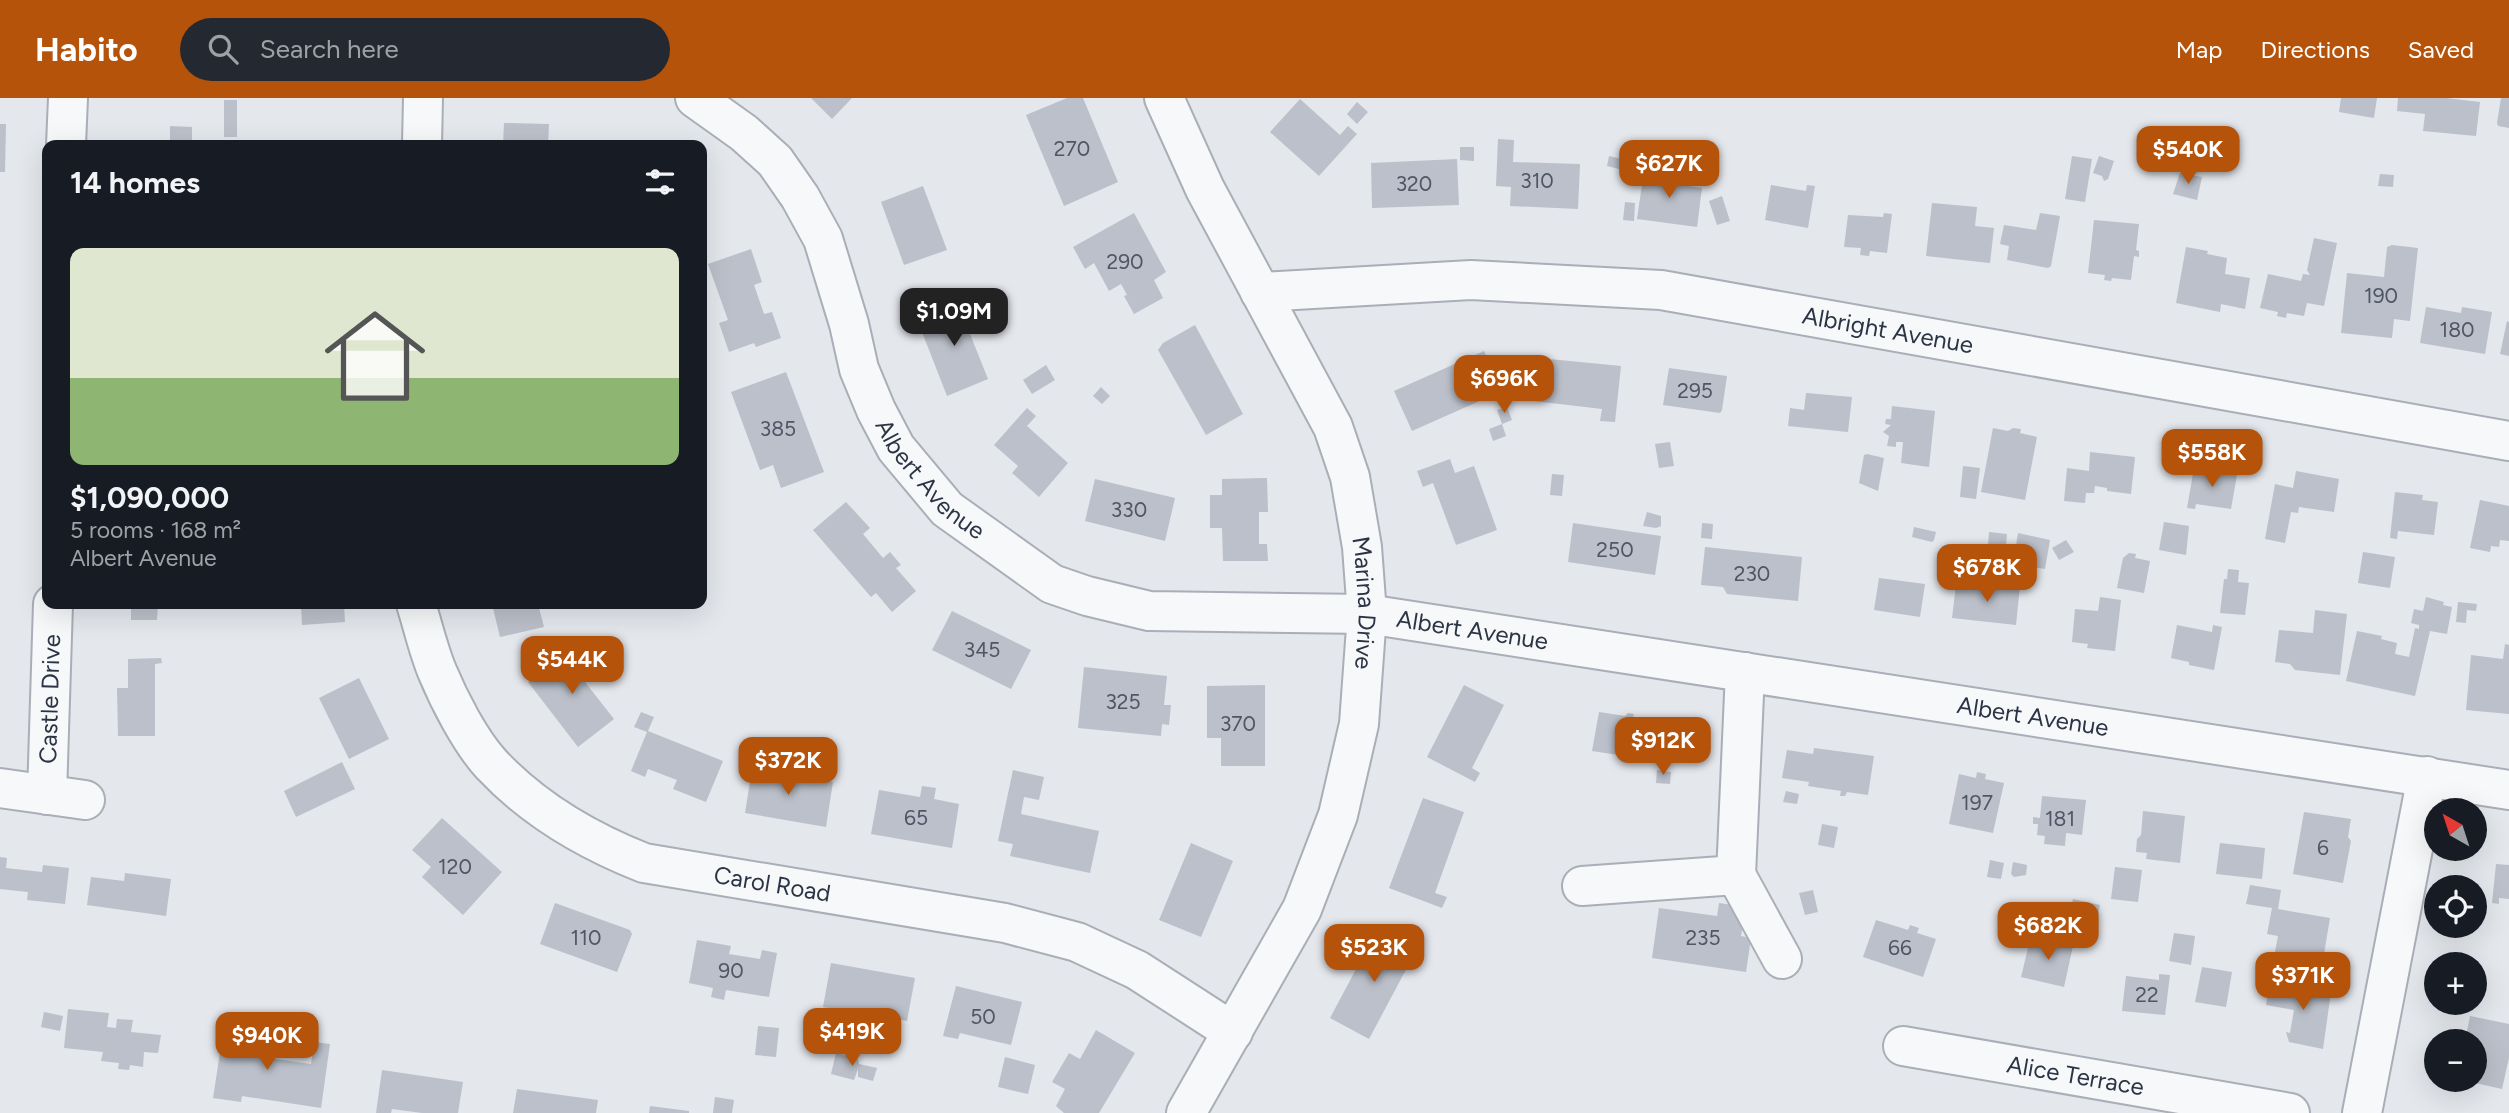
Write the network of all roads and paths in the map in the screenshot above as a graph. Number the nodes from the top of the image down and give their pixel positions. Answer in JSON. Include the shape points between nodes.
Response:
{"nodes":[{"id":1,"x":68,"y":98,"type":"edge"},
{"id":2,"x":423,"y":98,"type":"edge"},
{"id":3,"x":695,"y":98,"type":"edge"},
{"id":4,"x":1164,"y":98,"type":"edge"},
{"id":5,"x":66,"y":140,"type":"edge"},
{"id":6,"x":422,"y":140,"type":"edge"},
{"id":7,"x":1260,"y":292,"type":"junction"},
{"id":8,"x":2509,"y":441,"type":"edge"},
{"id":9,"x":53,"y":609,"type":"edge"},
{"id":10,"x":418,"y":609,"type":"edge"},
{"id":11,"x":1367,"y":614,"type":"junction"},
{"id":12,"x":1745,"y":672,"type":"junction"},
{"id":13,"x":2427,"y":776,"type":"junction"},
{"id":14,"x":0,"y":788,"type":"edge"},
{"id":15,"x":2509,"y":790,"type":"edge"},
{"id":16,"x":47,"y":795,"type":"junction"},
{"id":17,"x":85,"y":800,"type":"dead end"},
{"id":18,"x":1736,"y":875,"type":"junction"},
{"id":19,"x":1582,"y":886,"type":"dead end"},
{"id":20,"x":1782,"y":960,"type":"dead end"},
{"id":21,"x":1233,"y":1032,"type":"junction"},
{"id":22,"x":1903,"y":1046,"type":"dead end"},
{"id":23,"x":1186,"y":1113,"type":"edge"},
{"id":24,"x":2290,"y":1113,"type":"edge"},
{"id":25,"x":2362,"y":1113,"type":"edge"}],
"edges":[{"from":1,"to":5,"type":"street"},
{"from":2,"to":6,"type":"street"},
{"from":3,"to":11,"type":"street","name":"Albert Avenue","via":[[775,161],[800,197],[823,239],[859,369],[876,410],[896,448],[947,509],[1052,584],[1087,596],[1149,611]]},
{"from":4,"to":7,"type":"street","name":"Marina Drive","via":[[1205,189]]},
{"from":7,"to":8,"type":"street","name":"Albright Avenue","via":[[1471,280],[1661,290]]},
{"from":7,"to":11,"type":"street","name":"Marina Drive","via":[[1333,427],[1350,477]]},
{"from":9,"to":16,"type":"street","name":"Castle Drive"},
{"from":10,"to":21,"type":"street","name":"Carol Road","via":[[437,671],[490,763],[545,811],[612,850],[644,863],[1005,923],[1077,942],[1137,970]]},
{"from":11,"to":12,"type":"street","name":"Albert Avenue"},
{"from":11,"to":21,"type":"street","name":"Marina Drive","via":[[1359,724],[1338,815],[1302,909]]},
{"from":12,"to":13,"type":"street","name":"Albert Avenue"},
{"from":12,"to":18,"type":"street"},
{"from":13,"to":15,"type":"street","name":"Albert Avenue"},
{"from":13,"to":25,"type":"street"},
{"from":14,"to":16,"type":"street","name":"Castle Drive"},
{"from":16,"to":17,"type":"street","name":"Castle Drive"},
{"from":18,"to":19,"type":"street"},
{"from":18,"to":20,"type":"street"},
{"from":21,"to":23,"type":"street","name":"Marina Drive"},
{"from":22,"to":24,"type":"street","name":"Alice Terrace"}]}
